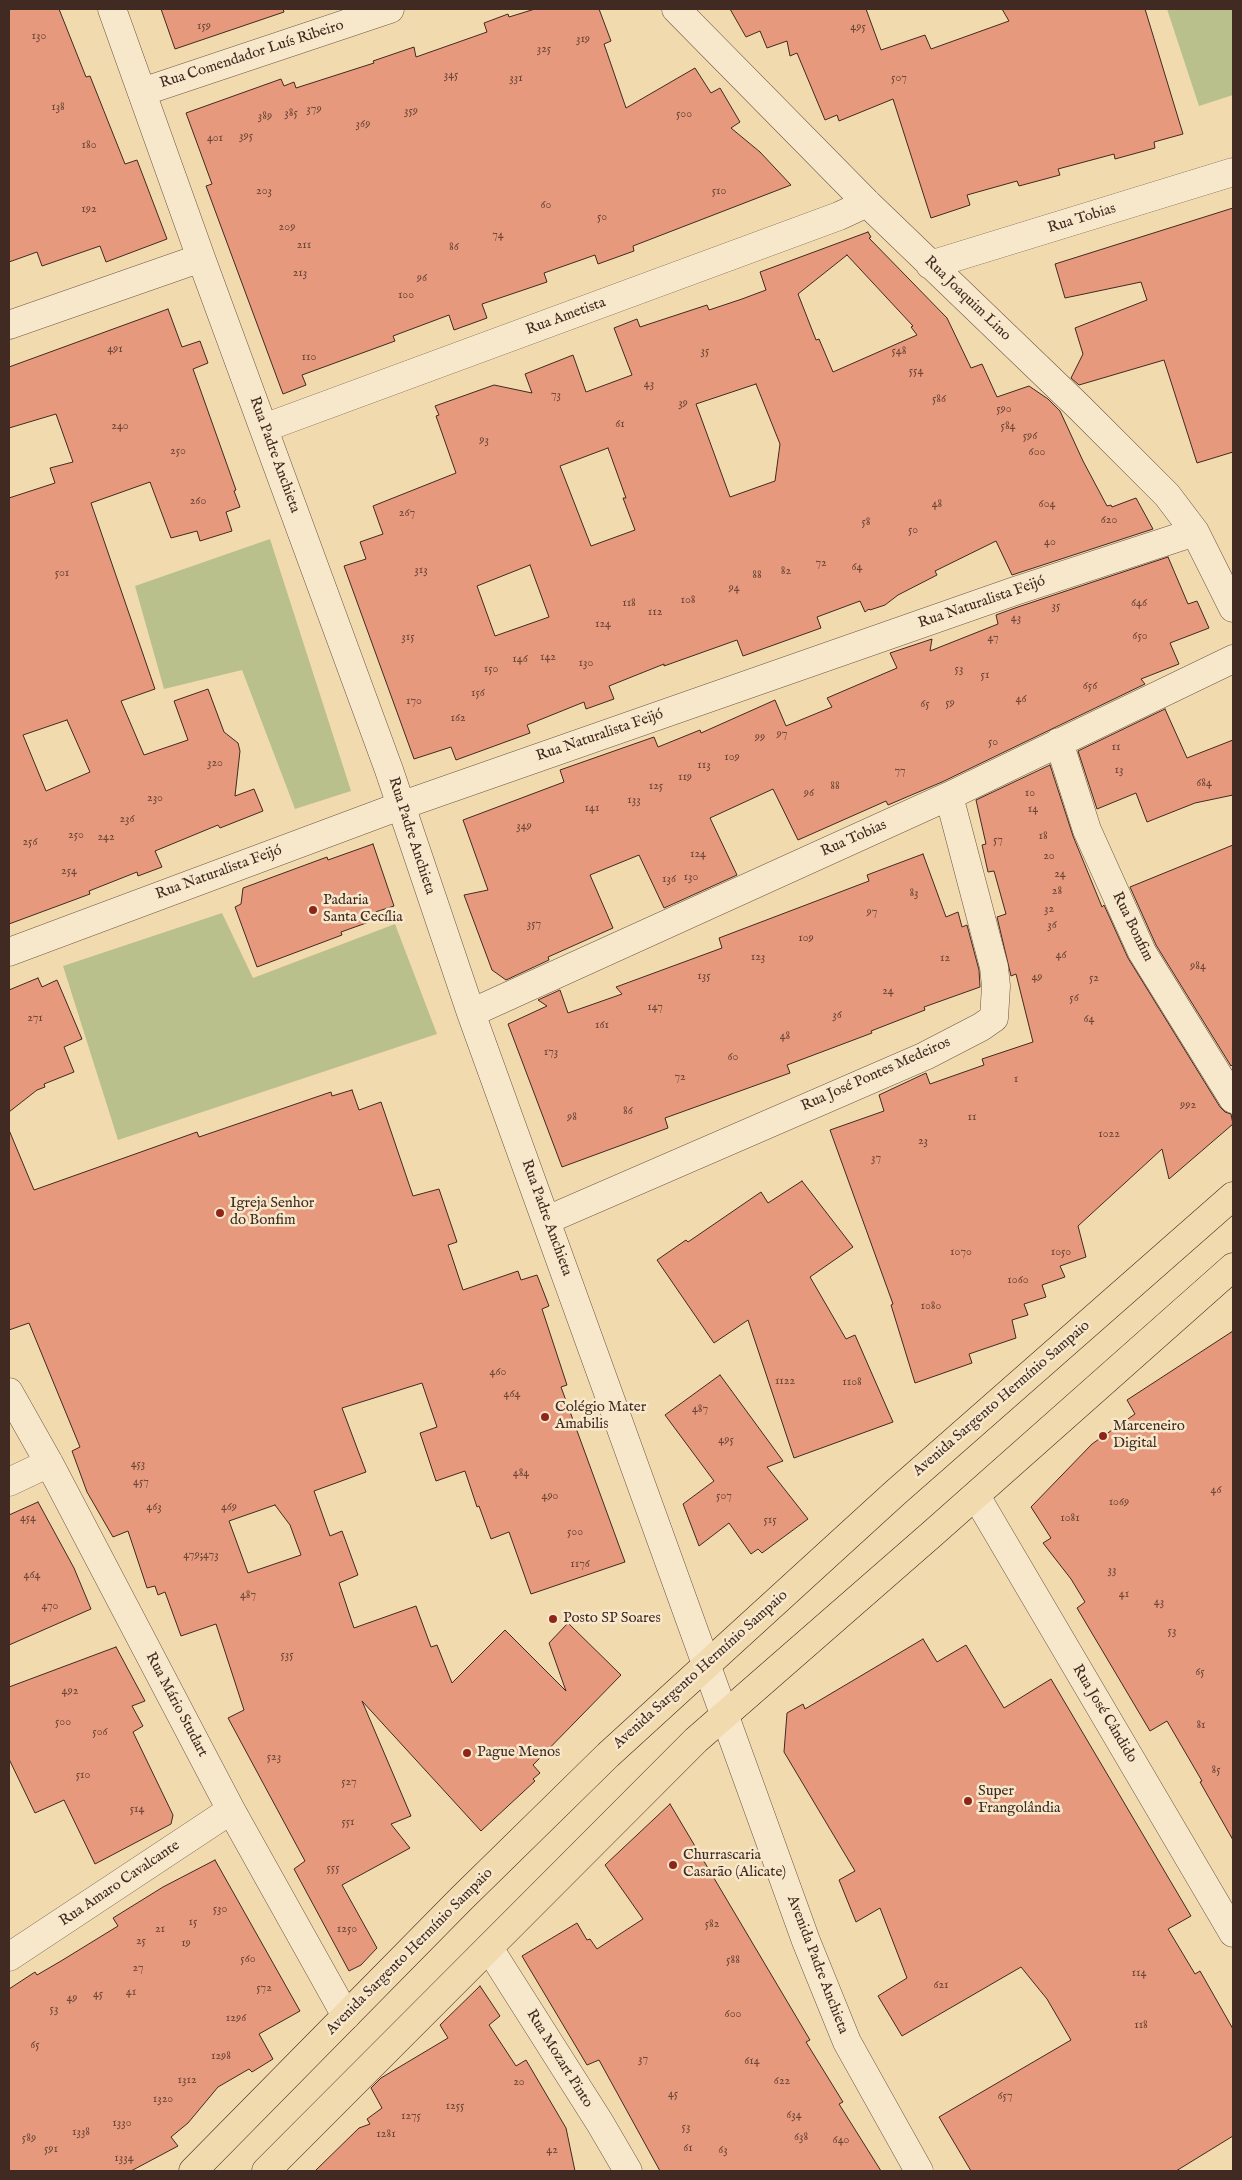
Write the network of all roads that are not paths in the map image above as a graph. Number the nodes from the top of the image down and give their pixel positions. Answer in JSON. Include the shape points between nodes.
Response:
{"nodes":[{"id":1,"x":112,"y":9,"type":"edge"},
{"id":2,"x":390,"y":9,"type":"edge"},
{"id":3,"x":676,"y":9,"type":"edge"},
{"id":4,"x":142,"y":92,"type":"junction"},
{"id":5,"x":1233,"y":172,"type":"edge"},
{"id":6,"x":867,"y":203,"type":"junction"},
{"id":7,"x":201,"y":258,"type":"junction"},
{"id":8,"x":930,"y":265,"type":"junction"},
{"id":9,"x":9,"y":325,"type":"edge"},
{"id":10,"x":264,"y":428,"type":"junction"},
{"id":11,"x":1195,"y":532,"type":"junction"},
{"id":12,"x":1233,"y":608,"type":"edge"},
{"id":13,"x":1233,"y":659,"type":"edge"},
{"id":14,"x":1059,"y":742,"type":"junction"},
{"id":15,"x":949,"y":796,"type":"junction"},
{"id":16,"x":400,"y":806,"type":"junction"},
{"id":17,"x":9,"y":952,"type":"edge"},
{"id":18,"x":471,"y":1013,"type":"junction"},
{"id":19,"x":1233,"y":1099,"type":"edge"},
{"id":20,"x":1233,"y":1196,"type":"edge"},
{"id":21,"x":547,"y":1220,"type":"junction"},
{"id":22,"x":1233,"y":1266,"type":"edge"},
{"id":23,"x":9,"y":1392,"type":"edge"},
{"id":24,"x":49,"y":1463,"type":"junction"},
{"id":25,"x":9,"y":1482,"type":"edge"},
{"id":26,"x":976,"y":1496,"type":"junction"},
{"id":27,"x":706,"y":1665,"type":"junction"},
{"id":28,"x":725,"y":1714,"type":"junction"},
{"id":29,"x":231,"y":1810,"type":"junction"},
{"id":30,"x":1233,"y":1933,"type":"edge"},
{"id":31,"x":489,"y":1948,"type":"junction"},
{"id":32,"x":9,"y":1957,"type":"edge"},
{"id":33,"x":346,"y":2016,"type":"junction"},
{"id":34,"x":193,"y":2171,"type":"edge"},
{"id":35,"x":266,"y":2171,"type":"edge"},
{"id":36,"x":628,"y":2171,"type":"edge"},
{"id":37,"x":919,"y":2171,"type":"edge"}],
"edges":[{"from":1,"to":4,"type":"street","name":"Rua Padre Anchieta"},
{"from":2,"to":4,"type":"street","name":"Rua Comendador Luís Ribeiro"},
{"from":3,"to":6,"type":"street","name":"Rua Joaquim Lino"},
{"from":4,"to":7,"type":"street","name":"Rua Padre Anchieta"},
{"from":5,"to":8,"type":"street","name":"Rua Tobias"},
{"from":6,"to":8,"type":"street","name":"Rua Joaquim Lino"},
{"from":6,"to":10,"type":"street","name":"Rua Ametista"},
{"from":7,"to":9,"type":"street"},
{"from":7,"to":10,"type":"street","name":"Rua Padre Anchieta"},
{"from":8,"to":11,"type":"street","name":"Rua Joaquim Lino","via":[[1080,407],[1167,495]]},
{"from":10,"to":16,"type":"street","name":"Rua Padre Anchieta"},
{"from":11,"to":12,"type":"street","name":"Rua Joaquim Lino"},
{"from":11,"to":16,"type":"street","name":"Rua Naturalista Feijó"},
{"from":13,"to":14,"type":"street","name":"Rua Tobias"},
{"from":14,"to":15,"type":"street","name":"Rua Tobias"},
{"from":14,"to":19,"type":"street","name":"Rua Bonfim","via":[[1087,830],[1142,952]]},
{"from":15,"to":18,"type":"street","name":"Rua Tobias"},
{"from":15,"to":21,"type":"street","name":"Rua José Pontes Medeiros","via":[[994,967],[994,1018],[925,1056]]},
{"from":16,"to":17,"type":"street","name":"Rua Naturalista Feijó"},
{"from":16,"to":18,"type":"street","name":"Rua Padre Anchieta"},
{"from":18,"to":21,"type":"street","name":"Rua Padre Anchieta"},
{"from":20,"to":27,"type":"main road","name":"Avenida Sargento Hermínio Sampaio","via":[[917,1473]]},
{"from":21,"to":27,"type":"street","name":"Rua Padre Anchieta"},
{"from":22,"to":26,"type":"main road"},
{"from":23,"to":24,"type":"street","name":"Rua Mário Studart"},
{"from":24,"to":25,"type":"street"},
{"from":24,"to":29,"type":"street","name":"Rua Mário Studart"},
{"from":26,"to":28,"type":"main road"},
{"from":26,"to":30,"type":"street","name":"Rua José Cândido"},
{"from":27,"to":28,"type":"street","name":"Avenida Padre Anchieta"},
{"from":27,"to":33,"type":"main road","name":"Avenida Sargento Hermínio Sampaio","via":[[608,1754]]},
{"from":28,"to":31,"type":"main road","via":[[689,1746]]},
{"from":28,"to":37,"type":"street","name":"Avenida Padre Anchieta","via":[[806,1941],[847,2042]]},
{"from":29,"to":32,"type":"street","name":"Rua Amaro Cavalcante"},
{"from":29,"to":33,"type":"street","name":"Rua Mário Studart"},
{"from":31,"to":35,"type":"main road"},
{"from":31,"to":36,"type":"street","name":"Rua Mozart Pinto"},
{"from":33,"to":34,"type":"main road","name":"Avenida Sargento Hermínio Sampaio"}]}
